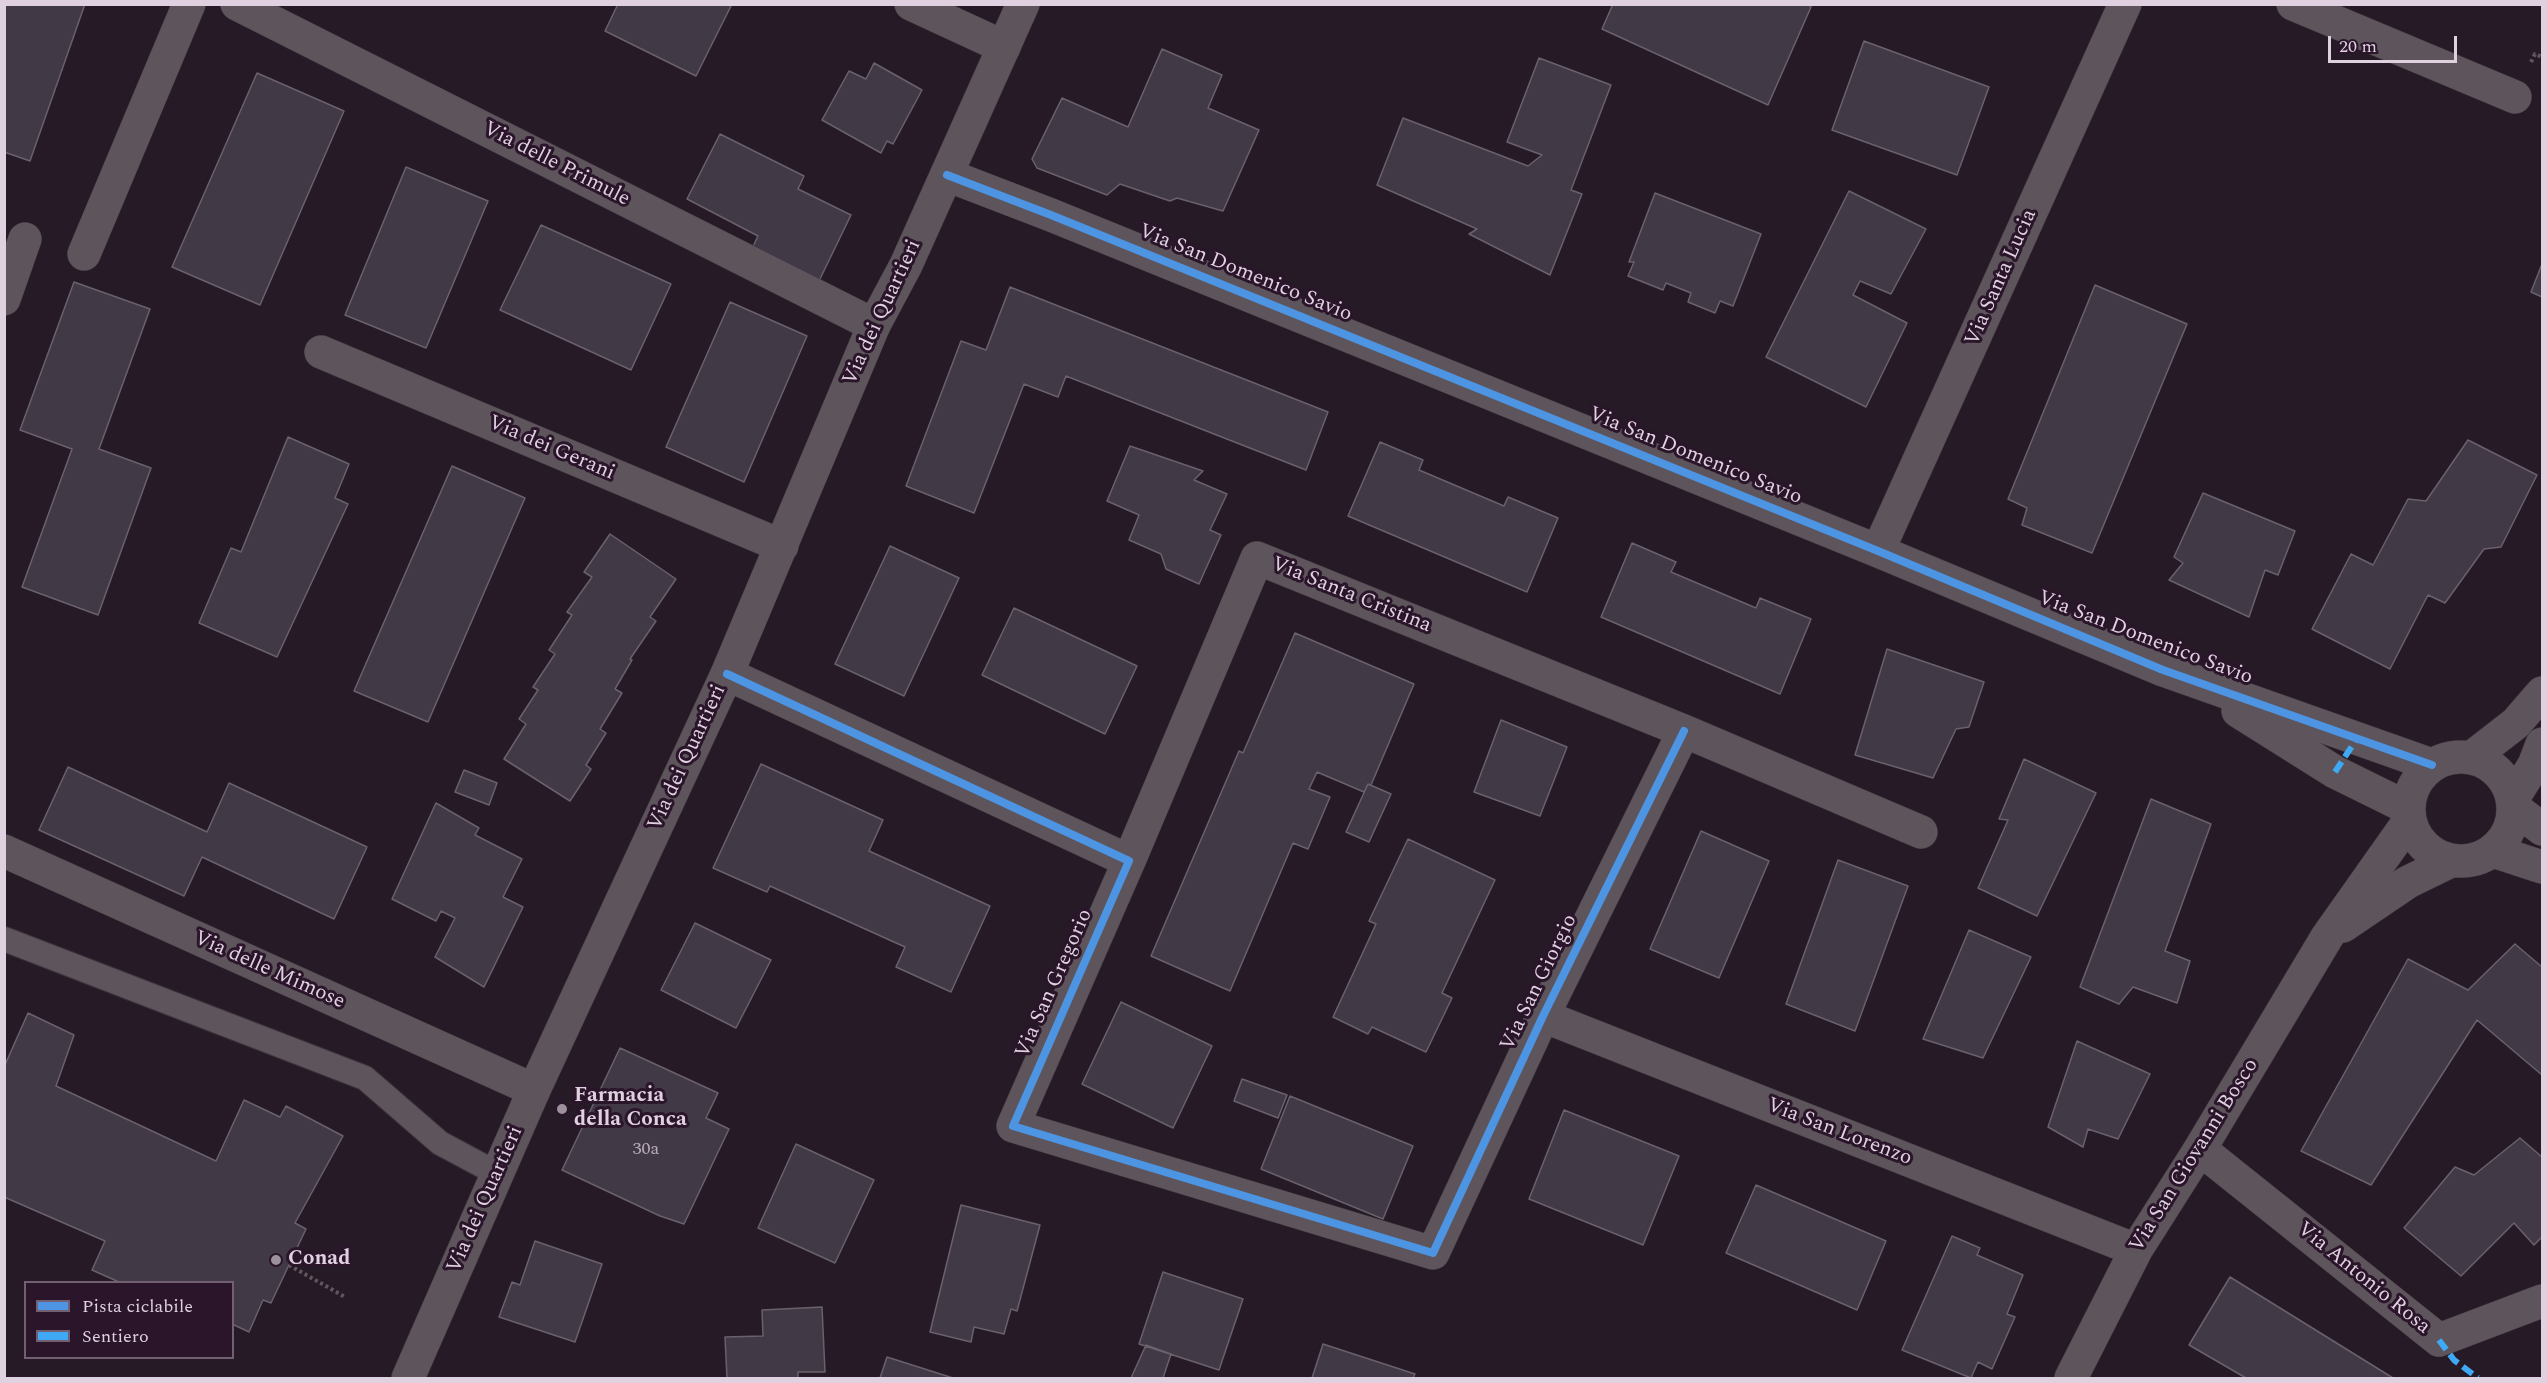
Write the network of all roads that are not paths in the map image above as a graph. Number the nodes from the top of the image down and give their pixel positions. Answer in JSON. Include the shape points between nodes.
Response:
{"nodes":[{"id":1,"x":189,"y":4,"type":"edge"},
{"id":2,"x":237,"y":4,"type":"edge"},
{"id":3,"x":911,"y":4,"type":"edge"},
{"id":4,"x":1023,"y":4,"type":"edge"},
{"id":5,"x":2125,"y":4,"type":"edge"},
{"id":6,"x":2293,"y":4,"type":"edge"},
{"id":7,"x":1004,"y":47,"type":"junction"},
{"id":8,"x":2515,"y":97,"type":"dead end"},
{"id":9,"x":947,"y":175,"type":"junction"},
{"id":10,"x":25,"y":239,"type":"dead end"},
{"id":11,"x":84,"y":254,"type":"dead end"},
{"id":12,"x":4,"y":299,"type":"edge"},
{"id":13,"x":874,"y":326,"type":"junction"},
{"id":14,"x":321,"y":352,"type":"dead end"},
{"id":15,"x":782,"y":546,"type":"junction"},
{"id":16,"x":1878,"y":551,"type":"junction"},
{"id":17,"x":2163,"y":669,"type":"junction"},
{"id":18,"x":727,"y":674,"type":"junction"},
{"id":19,"x":2542,"y":693,"type":"edge"},
{"id":20,"x":1684,"y":731,"type":"junction"},
{"id":21,"x":2542,"y":744,"type":"edge"},
{"id":22,"x":2471,"y":758,"type":"junction"},
{"id":23,"x":2432,"y":765,"type":"junction"},
{"id":24,"x":2513,"y":804,"type":"junction"},
{"id":25,"x":2409,"y":814,"type":"junction"},
{"id":26,"x":2542,"y":829,"type":"edge"},
{"id":27,"x":1922,"y":832,"type":"dead end"},
{"id":28,"x":2493,"y":850,"type":"junction"},
{"id":29,"x":4,"y":851,"type":"edge"},
{"id":30,"x":1129,"y":861,"type":"junction"},
{"id":31,"x":2451,"y":861,"type":"junction"},
{"id":32,"x":2542,"y":867,"type":"edge"},
{"id":33,"x":2327,"y":937,"type":"junction"},
{"id":34,"x":4,"y":939,"type":"edge"},
{"id":35,"x":1543,"y":1016,"type":"junction"},
{"id":36,"x":534,"y":1090,"type":"junction"},
{"id":37,"x":2200,"y":1149,"type":"junction"},
{"id":38,"x":498,"y":1174,"type":"junction"},
{"id":39,"x":2136,"y":1250,"type":"junction"},
{"id":40,"x":1433,"y":1253,"type":"joint"},
{"id":41,"x":2542,"y":1301,"type":"edge"},
{"id":42,"x":408,"y":1378,"type":"edge"},
{"id":43,"x":2071,"y":1378,"type":"edge"}],
"edges":[{"from":1,"to":11,"type":"street"},
{"from":2,"to":13,"type":"street","name":"Via delle Primule"},
{"from":3,"to":7,"type":"street"},
{"from":4,"to":7,"type":"street","name":"Via dei Quartieri"},
{"from":5,"to":16,"type":"street","name":"Via Santa Lucia"},
{"from":6,"to":8,"type":"street"},
{"from":7,"to":9,"type":"street","name":"Via dei Quartieri"},
{"from":9,"to":13,"type":"street","name":"Via dei Quartieri"},
{"from":9,"to":16,"type":"street","name":"Via San Domenico Savio"},
{"from":10,"to":12,"type":"street"},
{"from":13,"to":15,"type":"street","name":"Via dei Quartieri"},
{"from":14,"to":15,"type":"street","name":"Via dei Gerani"},
{"from":15,"to":18,"type":"street","name":"Via dei Quartieri"},
{"from":16,"to":17,"type":"street","name":"Via San Domenico Savio"},
{"from":17,"to":23,"type":"street","name":"Via San Domenico Savio"},
{"from":17,"to":25,"type":"street","name":"Via San Domenico Savio"},
{"from":18,"to":30,"type":"street"},
{"from":18,"to":36,"type":"street","name":"Via dei Quartieri"},
{"from":19,"to":22,"type":"street","via":[[2516,723]]},
{"from":20,"to":27,"type":"street"},
{"from":20,"to":30,"type":"street","name":"Via Santa Cristina","via":[[1257,558]]},
{"from":20,"to":35,"type":"street","name":"Via San Giorgio"},
{"from":21,"to":24,"type":"street"},
{"from":22,"to":23,"type":"street","via":[[2457,756]]},
{"from":22,"to":24,"type":"street","via":[[2498,772]]},
{"from":23,"to":25,"type":"street","via":[[2411,791]]},
{"from":24,"to":26,"type":"street"},
{"from":24,"to":28,"type":"street","via":[[2511,824]]},
{"from":25,"to":31,"type":"street","via":[[2424,848]]},
{"from":25,"to":33,"type":"street","name":"Via San Giovanni Bosco"},
{"from":28,"to":31,"type":"street","via":[[2481,858]]},
{"from":28,"to":32,"type":"street"},
{"from":29,"to":36,"type":"street","name":"Via delle Mimose"},
{"from":30,"to":40,"type":"street","name":"Via San Gregorio","via":[[1013,1126]]},
{"from":31,"to":33,"type":"street","name":"Via San Giovanni Bosco","via":[[2408,882]]},
{"from":33,"to":37,"type":"street","name":"Via San Giovanni Bosco"},
{"from":34,"to":38,"type":"lane","via":[[365,1078],[440,1143]]},
{"from":35,"to":39,"type":"street","name":"Via San Lorenzo"},
{"from":35,"to":40,"type":"street","name":"Via San Giorgio"},
{"from":36,"to":38,"type":"street","name":"Via dei Quartieri"},
{"from":37,"to":39,"type":"street","name":"Via San Giovanni Bosco"},
{"from":37,"to":41,"type":"street","name":"Via Antonio Rosa","via":[[2439,1341]]},
{"from":38,"to":42,"type":"street","name":"Via dei Quartieri"},
{"from":39,"to":43,"type":"street","name":"Via San Giovanni Bosco"}]}
